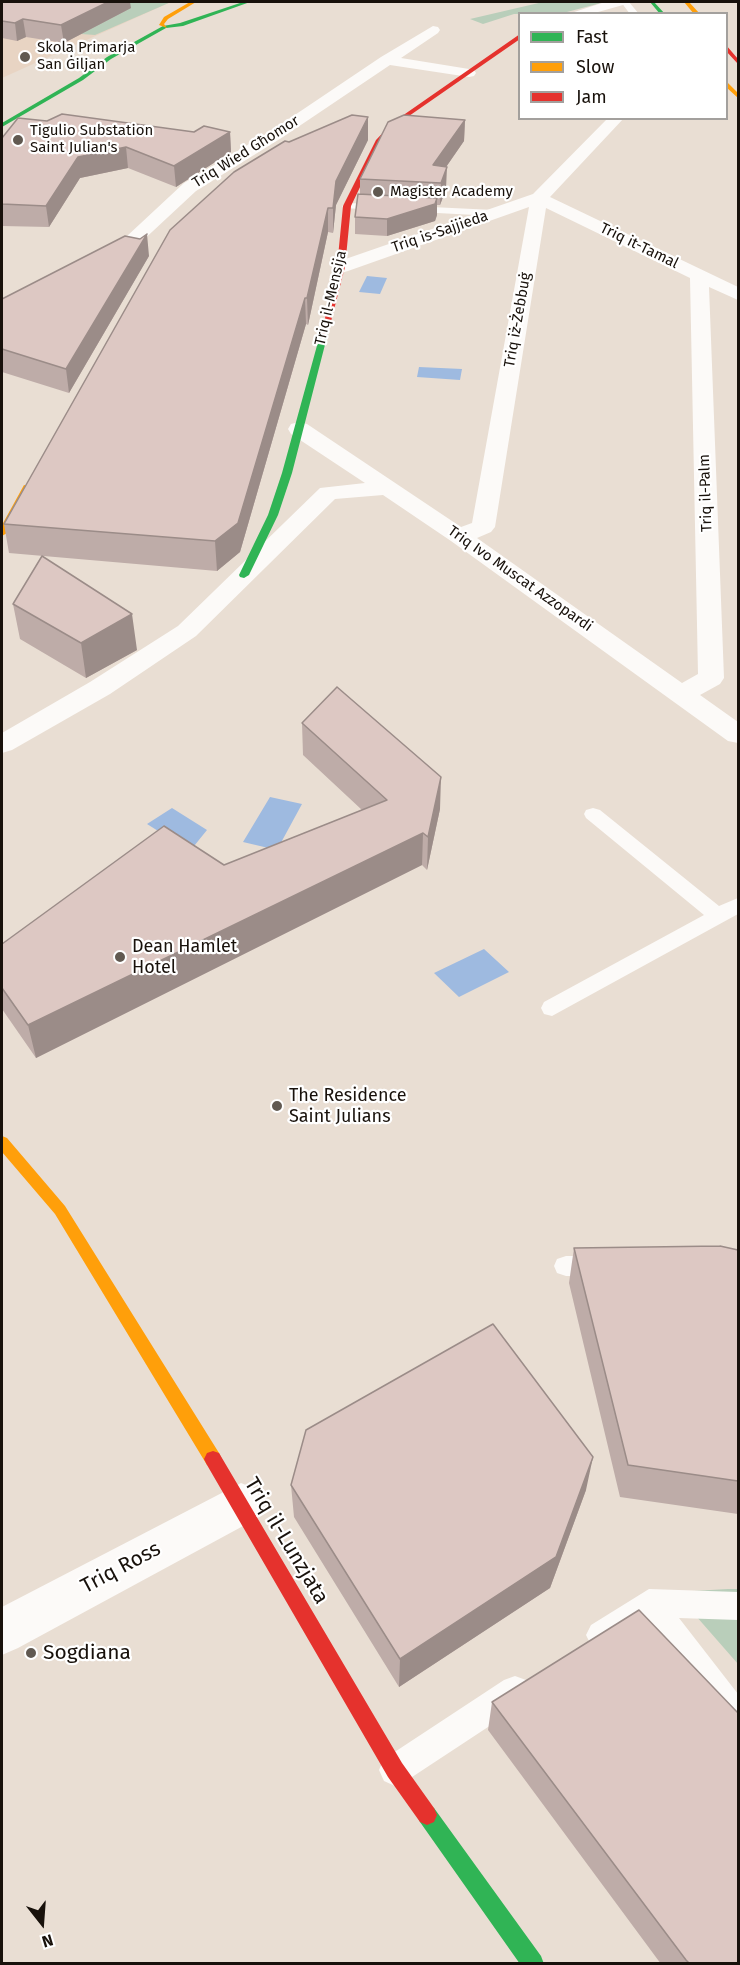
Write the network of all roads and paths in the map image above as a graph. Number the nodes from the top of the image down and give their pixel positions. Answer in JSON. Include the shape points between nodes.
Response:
{"nodes":[{"id":1,"x":193,"y":2,"type":"edge"},
{"id":2,"x":247,"y":2,"type":"edge"},
{"id":3,"x":618,"y":2,"type":"edge"},
{"id":4,"x":581,"y":12,"type":"edge"},
{"id":5,"x":165,"y":27,"type":"junction"},
{"id":6,"x":433,"y":30,"type":"dead end"},
{"id":7,"x":518,"y":37,"type":"edge"},
{"id":8,"x":728,"y":50,"type":"edge"},
{"id":9,"x":386,"y":60,"type":"junction"},
{"id":10,"x":738,"y":62,"type":"edge"},
{"id":11,"x":469,"y":73,"type":"junction"},
{"id":12,"x":615,"y":120,"type":"edge"},
{"id":13,"x":374,"y":124,"type":"dead end"},
{"id":14,"x":394,"y":124,"type":"junction"},
{"id":15,"x":2,"y":125,"type":"edge"},
{"id":16,"x":539,"y":198,"type":"junction"},
{"id":17,"x":347,"y":206,"type":"junction"},
{"id":18,"x":494,"y":213,"type":"junction"},
{"id":19,"x":152,"y":252,"type":"dead end"},
{"id":20,"x":118,"y":254,"type":"junction"},
{"id":21,"x":341,"y":267,"type":"junction"},
{"id":22,"x":87,"y":270,"type":"edge"},
{"id":23,"x":699,"y":275,"type":"junction"},
{"id":24,"x":738,"y":294,"type":"edge"},
{"id":25,"x":299,"y":429,"type":"junction"},
{"id":26,"x":36,"y":472,"type":"edge"},
{"id":27,"x":387,"y":488,"type":"junction"},
{"id":28,"x":282,"y":489,"type":"junction"},
{"id":29,"x":328,"y":493,"type":"junction"},
{"id":30,"x":2,"y":533,"type":"edge"},
{"id":31,"x":459,"y":536,"type":"junction"},
{"id":32,"x":244,"y":575,"type":"junction"},
{"id":33,"x":681,"y":694,"type":"junction"},
{"id":34,"x":738,"y":735,"type":"edge"},
{"id":35,"x":2,"y":744,"type":"edge"},
{"id":36,"x":593,"y":814,"type":"dead end"},
{"id":37,"x":738,"y":905,"type":"edge"},
{"id":38,"x":718,"y":916,"type":"junction"},
{"id":39,"x":552,"y":1008,"type":"dead end"},
{"id":40,"x":2,"y":1142,"type":"edge"},
{"id":41,"x":566,"y":1266,"type":"dead end"},
{"id":42,"x":624,"y":1266,"type":"edge"},
{"id":43,"x":241,"y":1504,"type":"junction"},
{"id":44,"x":649,"y":1603,"type":"junction"},
{"id":45,"x":738,"y":1606,"type":"edge"},
{"id":46,"x":2,"y":1632,"type":"edge"},
{"id":47,"x":581,"y":1648,"type":"edge"},
{"id":48,"x":542,"y":1673,"type":"edge"},
{"id":49,"x":738,"y":1718,"type":"edge"},
{"id":50,"x":395,"y":1770,"type":"junction"},
{"id":51,"x":533,"y":1964,"type":"edge"}],
"edges":[{"from":1,"to":5,"type":"main road","via":[[166,18],[161,24]]},
{"from":2,"to":5,"type":"main road"},
{"from":3,"to":4,"type":"street"},
{"from":5,"to":15,"type":"main road"},
{"from":6,"to":9,"type":"street","name":"Triq Wied Għomor"},
{"from":7,"to":11,"type":"main road","name":"Triq il-Mensija"},
{"from":8,"to":10,"type":"main road"},
{"from":9,"to":11,"type":"street"},
{"from":9,"to":20,"type":"street","name":"Triq Wied Għomor","via":[[190,187]]},
{"from":11,"to":14,"type":"main road","name":"Triq il-Mensija"},
{"from":12,"to":16,"type":"street"},
{"from":13,"to":14,"type":"main road"},
{"from":14,"to":17,"type":"main road","name":"Triq il-Mensija","via":[[379,140]]},
{"from":16,"to":18,"type":"street","name":"Triq is-Sajjieda"},
{"from":16,"to":23,"type":"street","name":"Triq it-Tamal"},
{"from":16,"to":31,"type":"street","name":"Triq iż-Żebbuġ","via":[[483,527]]},
{"from":17,"to":18,"type":"lane"},
{"from":17,"to":21,"type":"main road","name":"Triq il-Mensija"},
{"from":18,"to":21,"type":"street","name":"Triq is-Sajjieda"},
{"from":19,"to":20,"type":"street"},
{"from":20,"to":22,"type":"street","name":"Triq Wied Għomor"},
{"from":21,"to":25,"type":"main road","name":"Triq il-Mensija"},
{"from":23,"to":24,"type":"street","name":"Triq it-Tamal"},
{"from":23,"to":33,"type":"street","name":"Triq il-Palm","via":[[711,678]]},
{"from":25,"to":27,"type":"street","name":"Triq Ivo Muscat Azzopardi"},
{"from":25,"to":28,"type":"main road","name":"Triq il-Mensija"},
{"from":26,"to":30,"type":"main road"},
{"from":27,"to":29,"type":"street"},
{"from":27,"to":31,"type":"street","name":"Triq Ivo Muscat Azzopardi"},
{"from":28,"to":29,"type":"street"},
{"from":28,"to":32,"type":"main road","name":"Triq il-Mensija"},
{"from":29,"to":32,"type":"street","name":"Triq il-Mensija"},
{"from":31,"to":33,"type":"street","name":"Triq Ivo Muscat Azzopardi"},
{"from":32,"to":35,"type":"street","name":"Triq il-Mensija","via":[[187,632]]},
{"from":33,"to":34,"type":"street","name":"Triq Ivo Muscat Azzopardi"},
{"from":36,"to":38,"type":"lane"},
{"from":37,"to":38,"type":"lane"},
{"from":38,"to":39,"type":"lane"},
{"from":40,"to":43,"type":"main road","name":"Triq il-Lunzjata","via":[[60,1210]]},
{"from":41,"to":42,"type":"lane"},
{"from":43,"to":46,"type":"street","name":"Triq Ross"},
{"from":43,"to":50,"type":"main road","name":"Triq il-Lunzjata"},
{"from":44,"to":45,"type":"lane"},
{"from":44,"to":47,"type":"lane"},
{"from":44,"to":49,"type":"lane"},
{"from":48,"to":50,"type":"lane"},
{"from":50,"to":51,"type":"main road","name":"Triq il-Lunzjata"}]}
